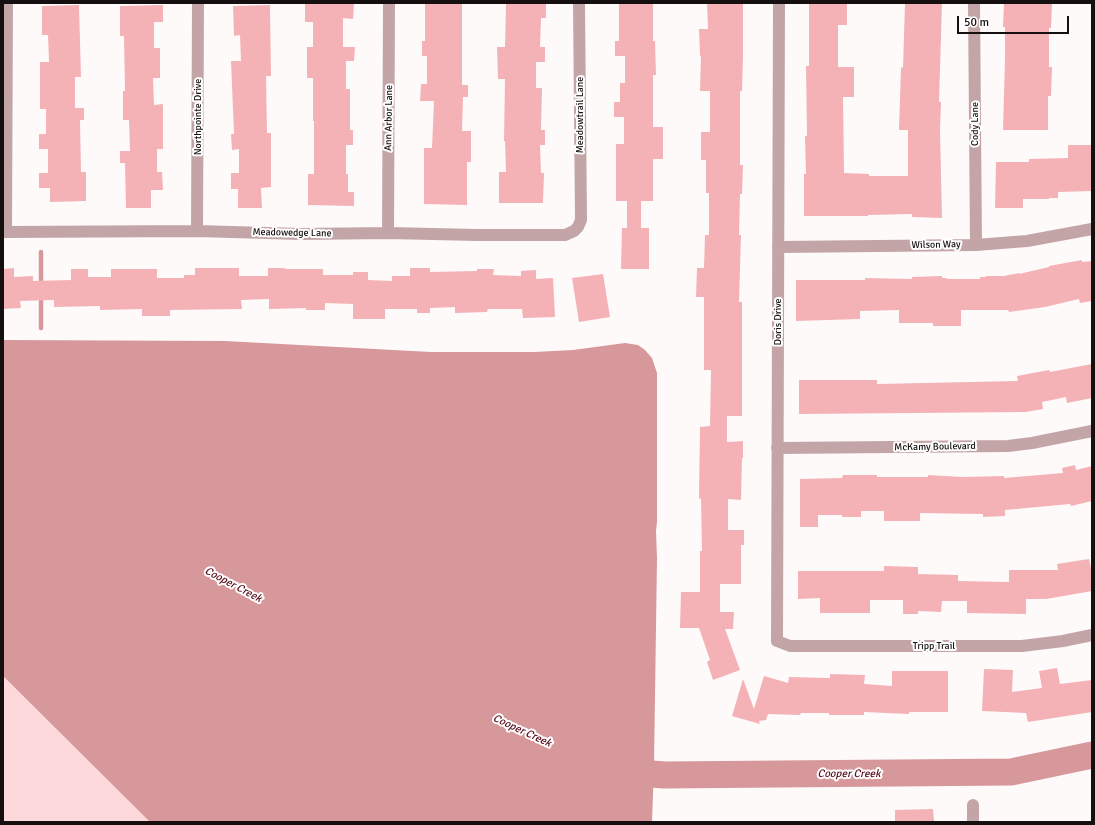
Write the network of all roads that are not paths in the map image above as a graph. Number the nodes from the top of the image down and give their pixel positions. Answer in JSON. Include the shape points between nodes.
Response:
{"nodes":[{"id":1,"x":7,"y":3,"type":"edge"},
{"id":2,"x":198,"y":3,"type":"edge"},
{"id":3,"x":389,"y":3,"type":"edge"},
{"id":4,"x":579,"y":3,"type":"edge"},
{"id":5,"x":779,"y":3,"type":"edge"},
{"id":6,"x":974,"y":3,"type":"edge"},
{"id":7,"x":578,"y":227,"type":"joint"},
{"id":8,"x":1092,"y":229,"type":"edge"},
{"id":9,"x":197,"y":231,"type":"junction"},
{"id":10,"x":5,"y":232,"type":"edge"},
{"id":11,"x":388,"y":233,"type":"junction"},
{"id":12,"x":976,"y":245,"type":"junction"},
{"id":13,"x":778,"y":247,"type":"junction"},
{"id":14,"x":1092,"y":431,"type":"edge"},
{"id":15,"x":777,"y":448,"type":"junction"},
{"id":16,"x":1092,"y":635,"type":"edge"},
{"id":17,"x":777,"y":641,"type":"joint"},
{"id":18,"x":973,"y":805,"type":"dead end"},
{"id":19,"x":973,"y":822,"type":"edge"}],
"edges":[{"from":1,"to":10,"type":"street"},
{"from":2,"to":9,"type":"street","name":"Northpointe Drive"},
{"from":3,"to":11,"type":"street","name":"Ann Arbor Lane"},
{"from":4,"to":7,"type":"street","name":"Meadowtrail Lane","via":[[581,220]]},
{"from":5,"to":13,"type":"street","name":"Doris Drive"},
{"from":6,"to":12,"type":"street","name":"Cody Lane"},
{"from":7,"to":11,"type":"street","name":"Meadowedge Lane","via":[[565,235]]},
{"from":8,"to":12,"type":"street","name":"Wilson Way","via":[[1027,241]]},
{"from":9,"to":10,"type":"street","name":"Meadowedge Lane"},
{"from":9,"to":11,"type":"street","name":"Meadowedge Lane"},
{"from":12,"to":13,"type":"street","name":"Wilson Way"},
{"from":13,"to":15,"type":"street","name":"Doris Drive"},
{"from":14,"to":15,"type":"street","name":"McKamy Boulevard","via":[[1008,446]]},
{"from":15,"to":17,"type":"street","name":"Doris Drive"},
{"from":16,"to":17,"type":"street","name":"Tripp Trail","via":[[1022,646],[790,646]]},
{"from":18,"to":19,"type":"street"}]}
